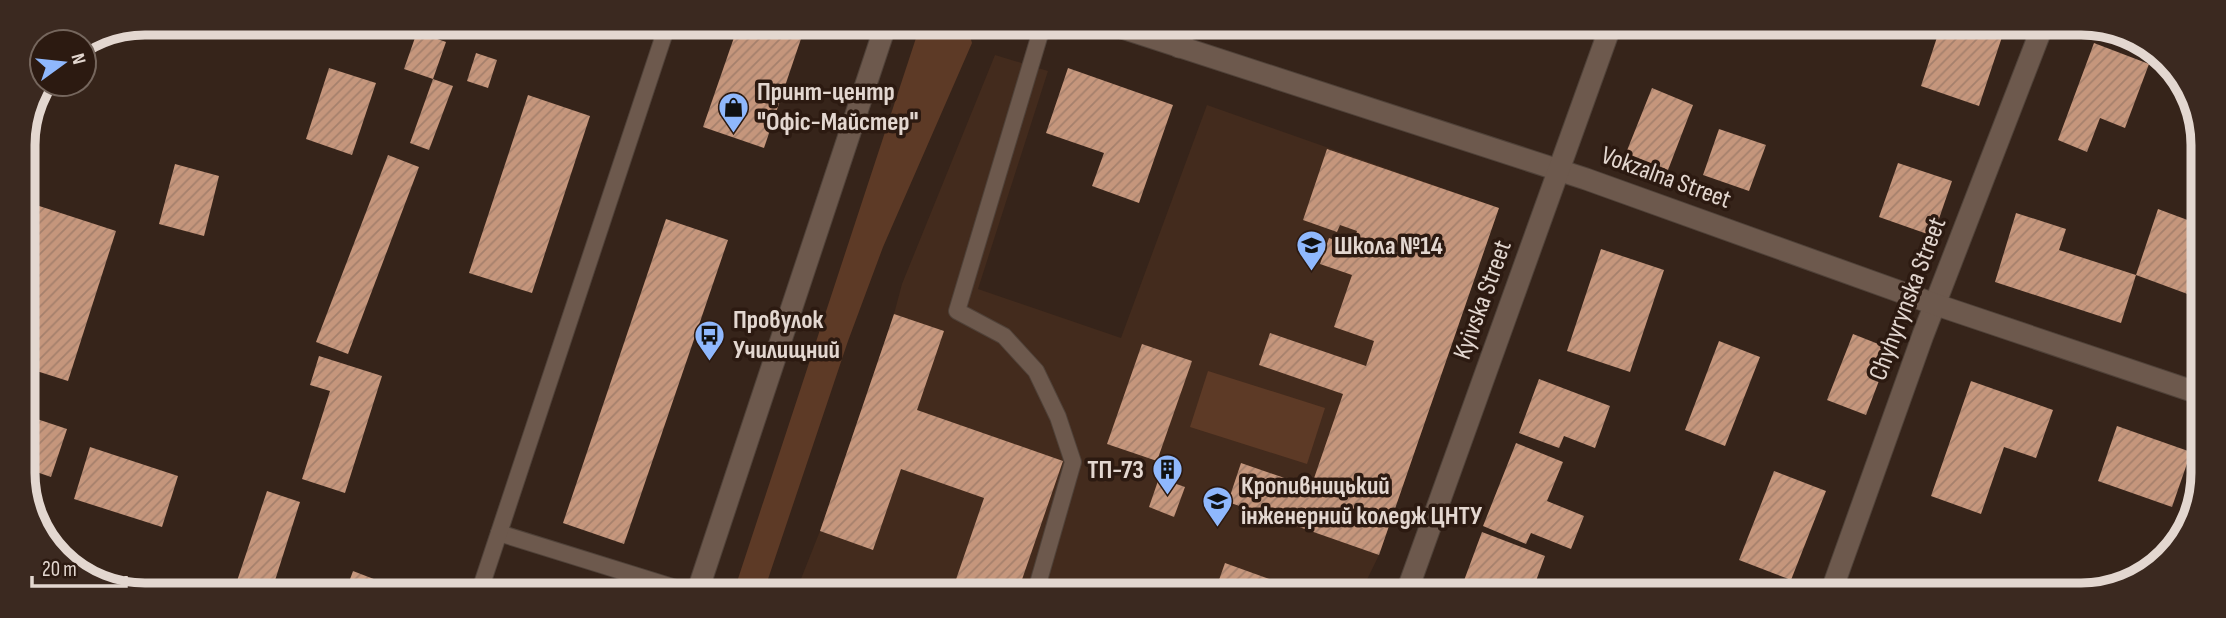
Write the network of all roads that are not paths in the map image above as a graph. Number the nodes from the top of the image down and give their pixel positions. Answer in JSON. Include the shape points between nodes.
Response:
{"nodes":[{"id":1,"x":664,"y":35,"type":"edge"},
{"id":2,"x":883,"y":35,"type":"edge"},
{"id":3,"x":1041,"y":35,"type":"edge"},
{"id":4,"x":1143,"y":35,"type":"edge"},
{"id":5,"x":1183,"y":35,"type":"edge"},
{"id":6,"x":1607,"y":35,"type":"edge"},
{"id":7,"x":2039,"y":35,"type":"edge"},
{"id":8,"x":1179,"y":47,"type":"junction"},
{"id":9,"x":1560,"y":170,"type":"junction"},
{"id":10,"x":1937,"y":305,"type":"junction"},
{"id":11,"x":2191,"y":391,"type":"edge"},
{"id":12,"x":499,"y":533,"type":"junction"},
{"id":13,"x":483,"y":583,"type":"edge"},
{"id":14,"x":662,"y":583,"type":"edge"},
{"id":15,"x":697,"y":583,"type":"edge"},
{"id":16,"x":1038,"y":583,"type":"edge"},
{"id":17,"x":1410,"y":583,"type":"edge"},
{"id":18,"x":1834,"y":583,"type":"edge"}],
"edges":[{"from":1,"to":12,"type":"lane"},
{"from":2,"to":15,"type":"street"},
{"from":3,"to":16,"type":"lane","via":[[957,312],[1004,336],[1036,371],[1073,463]]},
{"from":4,"to":8,"type":"street","name":"Vokzalna Street"},
{"from":5,"to":8,"type":"street"},
{"from":6,"to":9,"type":"street","name":"Kyivska Street"},
{"from":7,"to":10,"type":"street","name":"Chyhyrynska Street"},
{"from":8,"to":9,"type":"street","name":"Vokzalna Street"},
{"from":9,"to":10,"type":"street","name":"Vokzalna Street"},
{"from":9,"to":17,"type":"street","name":"Kyivska Street"},
{"from":10,"to":11,"type":"street","name":"Vokzalna Street"},
{"from":10,"to":18,"type":"street","name":"Chyhyrynska Street"},
{"from":12,"to":13,"type":"lane"},
{"from":12,"to":14,"type":"lane"}]}
